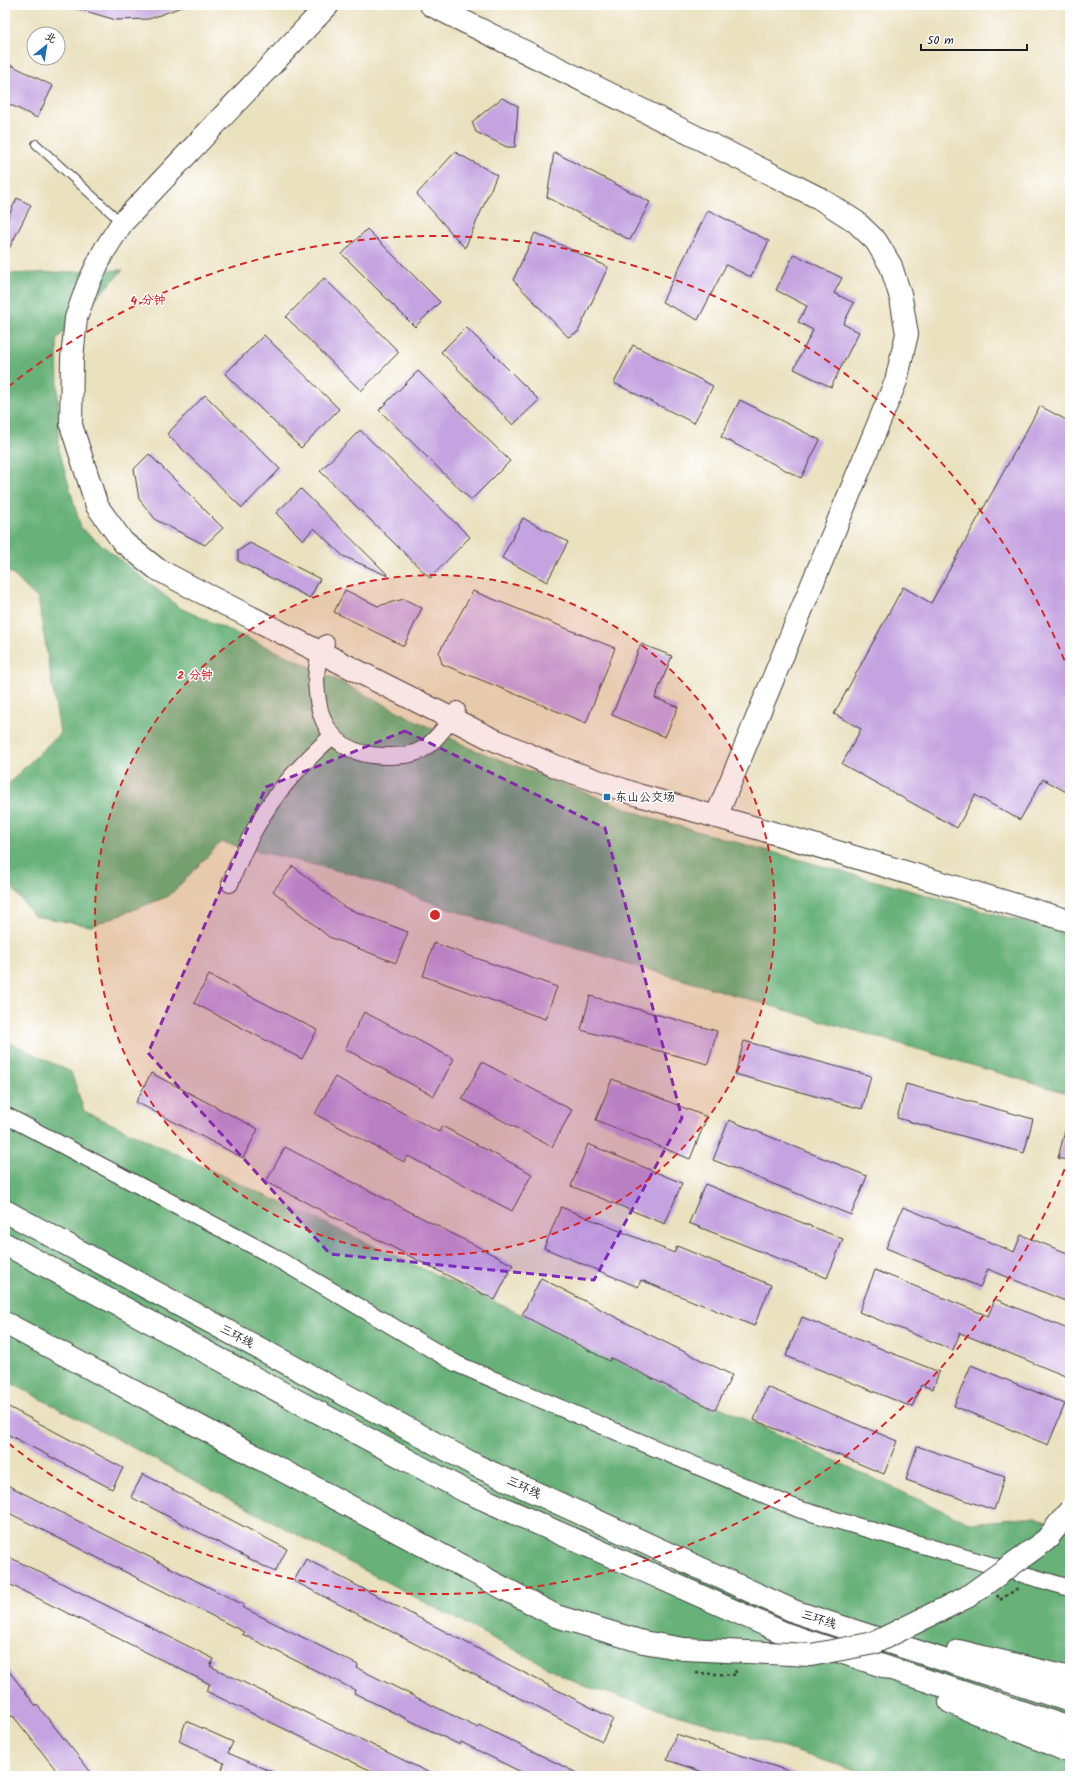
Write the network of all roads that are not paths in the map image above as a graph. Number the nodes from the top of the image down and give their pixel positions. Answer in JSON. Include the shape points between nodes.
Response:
{"nodes":[{"id":1,"x":328,"y":5,"type":"edge"},
{"id":2,"x":343,"y":5,"type":"edge"},
{"id":3,"x":431,"y":5,"type":"edge"},
{"id":4,"x":446,"y":5,"type":"edge"},
{"id":5,"x":36,"y":144,"type":"dead end"},
{"id":6,"x":126,"y":226,"type":"junction"},
{"id":7,"x":323,"y":648,"type":"junction"},
{"id":8,"x":455,"y":714,"type":"junction"},
{"id":9,"x":332,"y":736,"type":"junction"},
{"id":10,"x":724,"y":814,"type":"junction"},
{"id":11,"x":230,"y":884,"type":"dead end"},
{"id":12,"x":1070,"y":905,"type":"edge"},
{"id":13,"x":1070,"y":921,"type":"edge"},
{"id":14,"x":5,"y":1115,"type":"edge"},
{"id":15,"x":5,"y":1211,"type":"edge"},
{"id":16,"x":5,"y":1244,"type":"edge"},
{"id":17,"x":5,"y":1258,"type":"edge"},
{"id":18,"x":72,"y":1280,"type":"junction"},
{"id":19,"x":5,"y":1323,"type":"edge"},
{"id":20,"x":1070,"y":1510,"type":"edge"},
{"id":21,"x":1070,"y":1588,"type":"edge"},
{"id":22,"x":796,"y":1612,"type":"junction"},
{"id":23,"x":786,"y":1634,"type":"junction"},
{"id":24,"x":1070,"y":1678,"type":"edge"},
{"id":25,"x":1070,"y":1701,"type":"edge"},
{"id":26,"x":1070,"y":1728,"type":"edge"},
{"id":27,"x":1070,"y":1752,"type":"edge"}],
"edges":[{"from":1,"to":6,"type":"main road"},
{"from":2,"to":6,"type":"main road"},
{"from":3,"to":10,"type":"main road","via":[[819,198],[855,221],[876,242],[891,266],[901,298],[907,334],[896,381]]},
{"from":4,"to":10,"type":"main road","via":[[822,193],[859,215],[882,238],[897,264],[908,296],[914,335],[902,383]]},
{"from":5,"to":6,"type":"lane"},
{"from":6,"to":7,"type":"main road","via":[[86,320],[82,360],[81,423],[106,501],[131,535],[162,560]]},
{"from":7,"to":8,"type":"main road"},
{"from":7,"to":9,"type":"street","via":[[315,678],[318,704],[324,724]]},
{"from":8,"to":9,"type":"street","via":[[435,739],[422,750],[400,756],[375,757],[359,754]]},
{"from":8,"to":10,"type":"main road","via":[[558,756]]},
{"from":9,"to":11,"type":"street","via":[[290,776],[273,798],[243,850]]},
{"from":10,"to":12,"type":"main road"},
{"from":10,"to":13,"type":"main road"},
{"from":14,"to":21,"type":"street","via":[[269,1254],[457,1364],[798,1509]]},
{"from":15,"to":22,"type":"main road","name":"三环线","via":[[477,1466]]},
{"from":16,"to":18,"type":"main road","name":"三环线"},
{"from":17,"to":18,"type":"main road"},
{"from":18,"to":23,"type":"main road","name":"三环线","via":[[465,1491]]},
{"from":19,"to":20,"type":"main road","bridge":true,"via":[[556,1616],[643,1642],[684,1649],[811,1655],[874,1643],[967,1597],[1046,1540]]},
{"from":22,"to":24,"type":"main road"},
{"from":22,"to":25,"type":"main road","name":"三环线"},
{"from":23,"to":26,"type":"main road","name":"三环线"},
{"from":23,"to":27,"type":"main road"}]}
